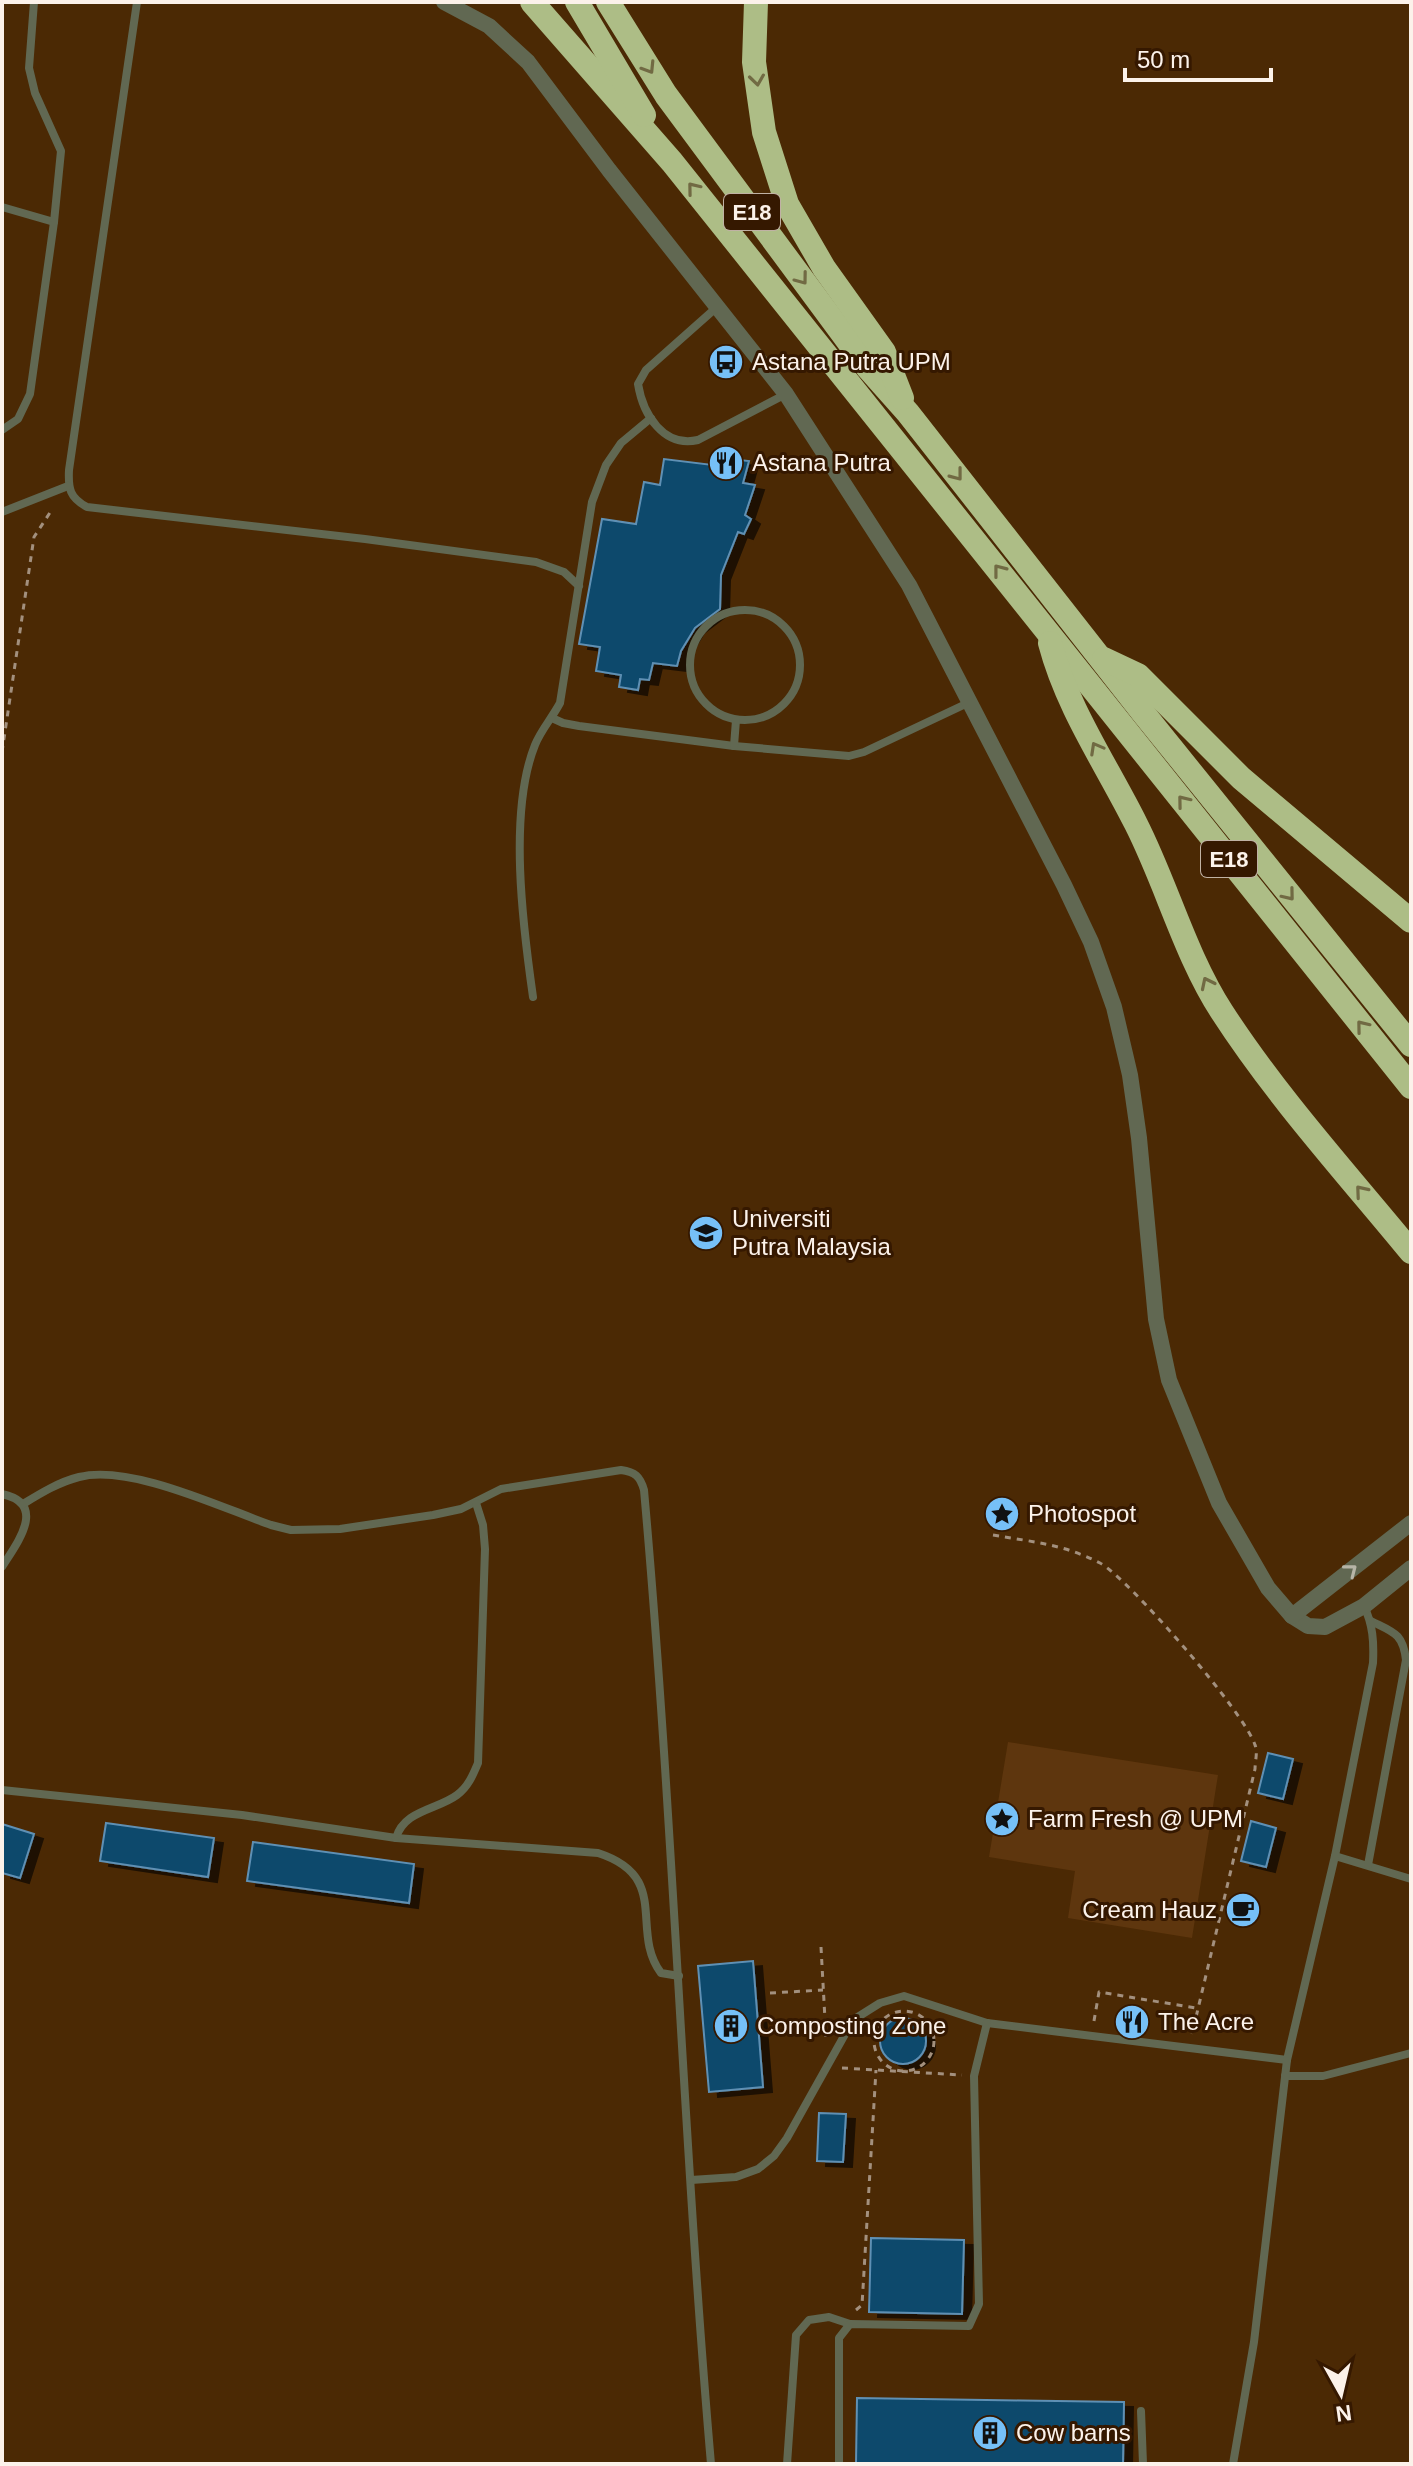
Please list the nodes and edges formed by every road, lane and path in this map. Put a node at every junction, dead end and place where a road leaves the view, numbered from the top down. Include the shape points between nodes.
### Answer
1 (34, 2) edge
2 (137, 2) edge
3 (444, 2) edge
4 (532, 2) edge
5 (577, 2) edge
6 (608, 2) edge
7 (756, 2) edge
8 (672, 162) junction
9 (2, 207) edge
10 (54, 222) junction
11 (717, 306) junction
12 (786, 394) junction
13 (908, 413) junction
14 (651, 418) junction
15 (2, 430) edge
16 (68, 486) junction
17 (2, 512) edge
18 (579, 586) junction
19 (1047, 632) junction
20 (1102, 658) junction
21 (970, 702) junction
22 (552, 718) junction
23 (736, 720) junction
24 (734, 746) junction
25 (2, 752) edge
26 (1411, 921) edge
27 (533, 997) dead end
28 (1411, 1045) edge
29 (1411, 1087) edge
30 (1411, 1252) edge
31 (2, 1494) edge
32 (476, 1503) junction
33 (23, 1504) junction
34 (1411, 1523) edge
35 (993, 1535) dead end
36 (2, 1567) edge
37 (1411, 1568) edge
38 (1368, 1614) junction
39 (1292, 1616) junction
40 (2, 1790) edge
41 (396, 1838) junction
42 (1335, 1856) junction
43 (1368, 1865) junction
44 (1411, 1879) edge
45 (821, 1947) dead end
46 (679, 1976) junction
47 (823, 1990) junction
48 (770, 1993) dead end
49 (1196, 2008) junction
50 (987, 2023) junction
51 (1092, 2035) junction
52 (1189, 2048) junction
53 (1411, 2053) edge
54 (1287, 2060) junction
55 (827, 2067) junction
56 (876, 2070) junction
57 (902, 2072) junction
58 (974, 2076) junction
59 (1285, 2076) junction
60 (691, 2180) junction
61 (846, 2323) junction
62 (1141, 2411) dead end
63 (711, 2464) edge
64 (787, 2464) edge
65 (839, 2464) edge
66 (1143, 2464) edge
67 (1233, 2464) edge

1 - 10 lane via 29,68 61,151
2 - 16 lane
3 - 11 street via 489,26 528,62
4 - 8 highway
5 - 8 highway, E18
6 -> 13 highway, E18 via 666,95 868,368
7 -> 13 highway via 754,62 764,132 787,204 824,268 884,352
19 -> 8 highway, E18
9 - 10 lane
10 - 15 lane via 30,394 18,419
11 - 12 street
11 - 14 lane via 646,370 638,384
12 - 14 lane via 683,443 668,437
12 - 21 street via 909,585
13 -> 20 highway, E18
14 - 18 lane via 621,443 606,465 592,502
16 - 17 lane
16 - 18 lane via 74,500 87,507 536,562 564,572
16 - 25 path via 34,537
18 - 22 lane via 560,703
29 -> 19 highway, E18
30 -> 19 highway via 1283,1096 1221,1010 1148,847 1071,703
20 - 26 highway via 1138,675 1241,778
20 -> 28 highway, E18
21 - 24 lane via 849,756
21 - 39 street via 1091,942 1114,1007 1132,1091 1156,1319 1169,1380 1219,1503 1268,1588
22 - 24 lane
22 - 27 lane via 534,748 522,812 522,906
23 - 23 lane via 703,701 689,666 702,630 717,617 754,610 787,629 801,664 798,683 774,713
23 - 24 lane
31 - 33 lane
32 - 33 lane via 340,1529 291,1530 135,1477 108,1474 59,1483
32 - 41 lane via 485,1549 478,1763 457,1796 404,1822
32 - 46 lane via 501,1489 621,1470 641,1478 660,1673
33 - 36 lane via 25,1526
39 -> 34 street
35 - 49 path via 1067,1547 1104,1565 1232,1706 1256,1746 1255,1769
37 - 38 street
38 - 39 street via 1325,1627 1308,1626
38 - 42 lane via 1373,1663
38 - 43 lane via 1399,1635 1406,1660
40 - 41 lane via 242,1815
41 - 46 lane via 598,1853 620,1860 640,1885 653,1962 661,1973
42 - 43 lane
42 - 54 lane
43 - 44 lane
45 - 47 path
46 - 60 lane
47 - 48 path
47 - 55 path
49 - 51 path via 1099,1992
49 - 52 path
50 - 51 lane
50 - 55 lane via 904,1996 853,2020
50 - 58 lane
51 - 52 lane
52 - 54 lane
53 - 59 lane via 1323,2076
54 - 59 lane
55 - 56 path
55 - 60 lane via 774,2156 736,2177
56 - 57 path
56 - 61 path via 862,2305
57 - 57 path via 883,2065 873,2047 877,2027 900,2011 927,2021 934,2039 922,2066
57 - 58 path
58 - 61 lane via 979,2304 969,2326
59 - 67 lane via 1254,2342
60 - 63 lane
61 - 64 lane via 829,2317 809,2320 796,2335
61 - 65 lane via 839,2338
62 - 66 lane

